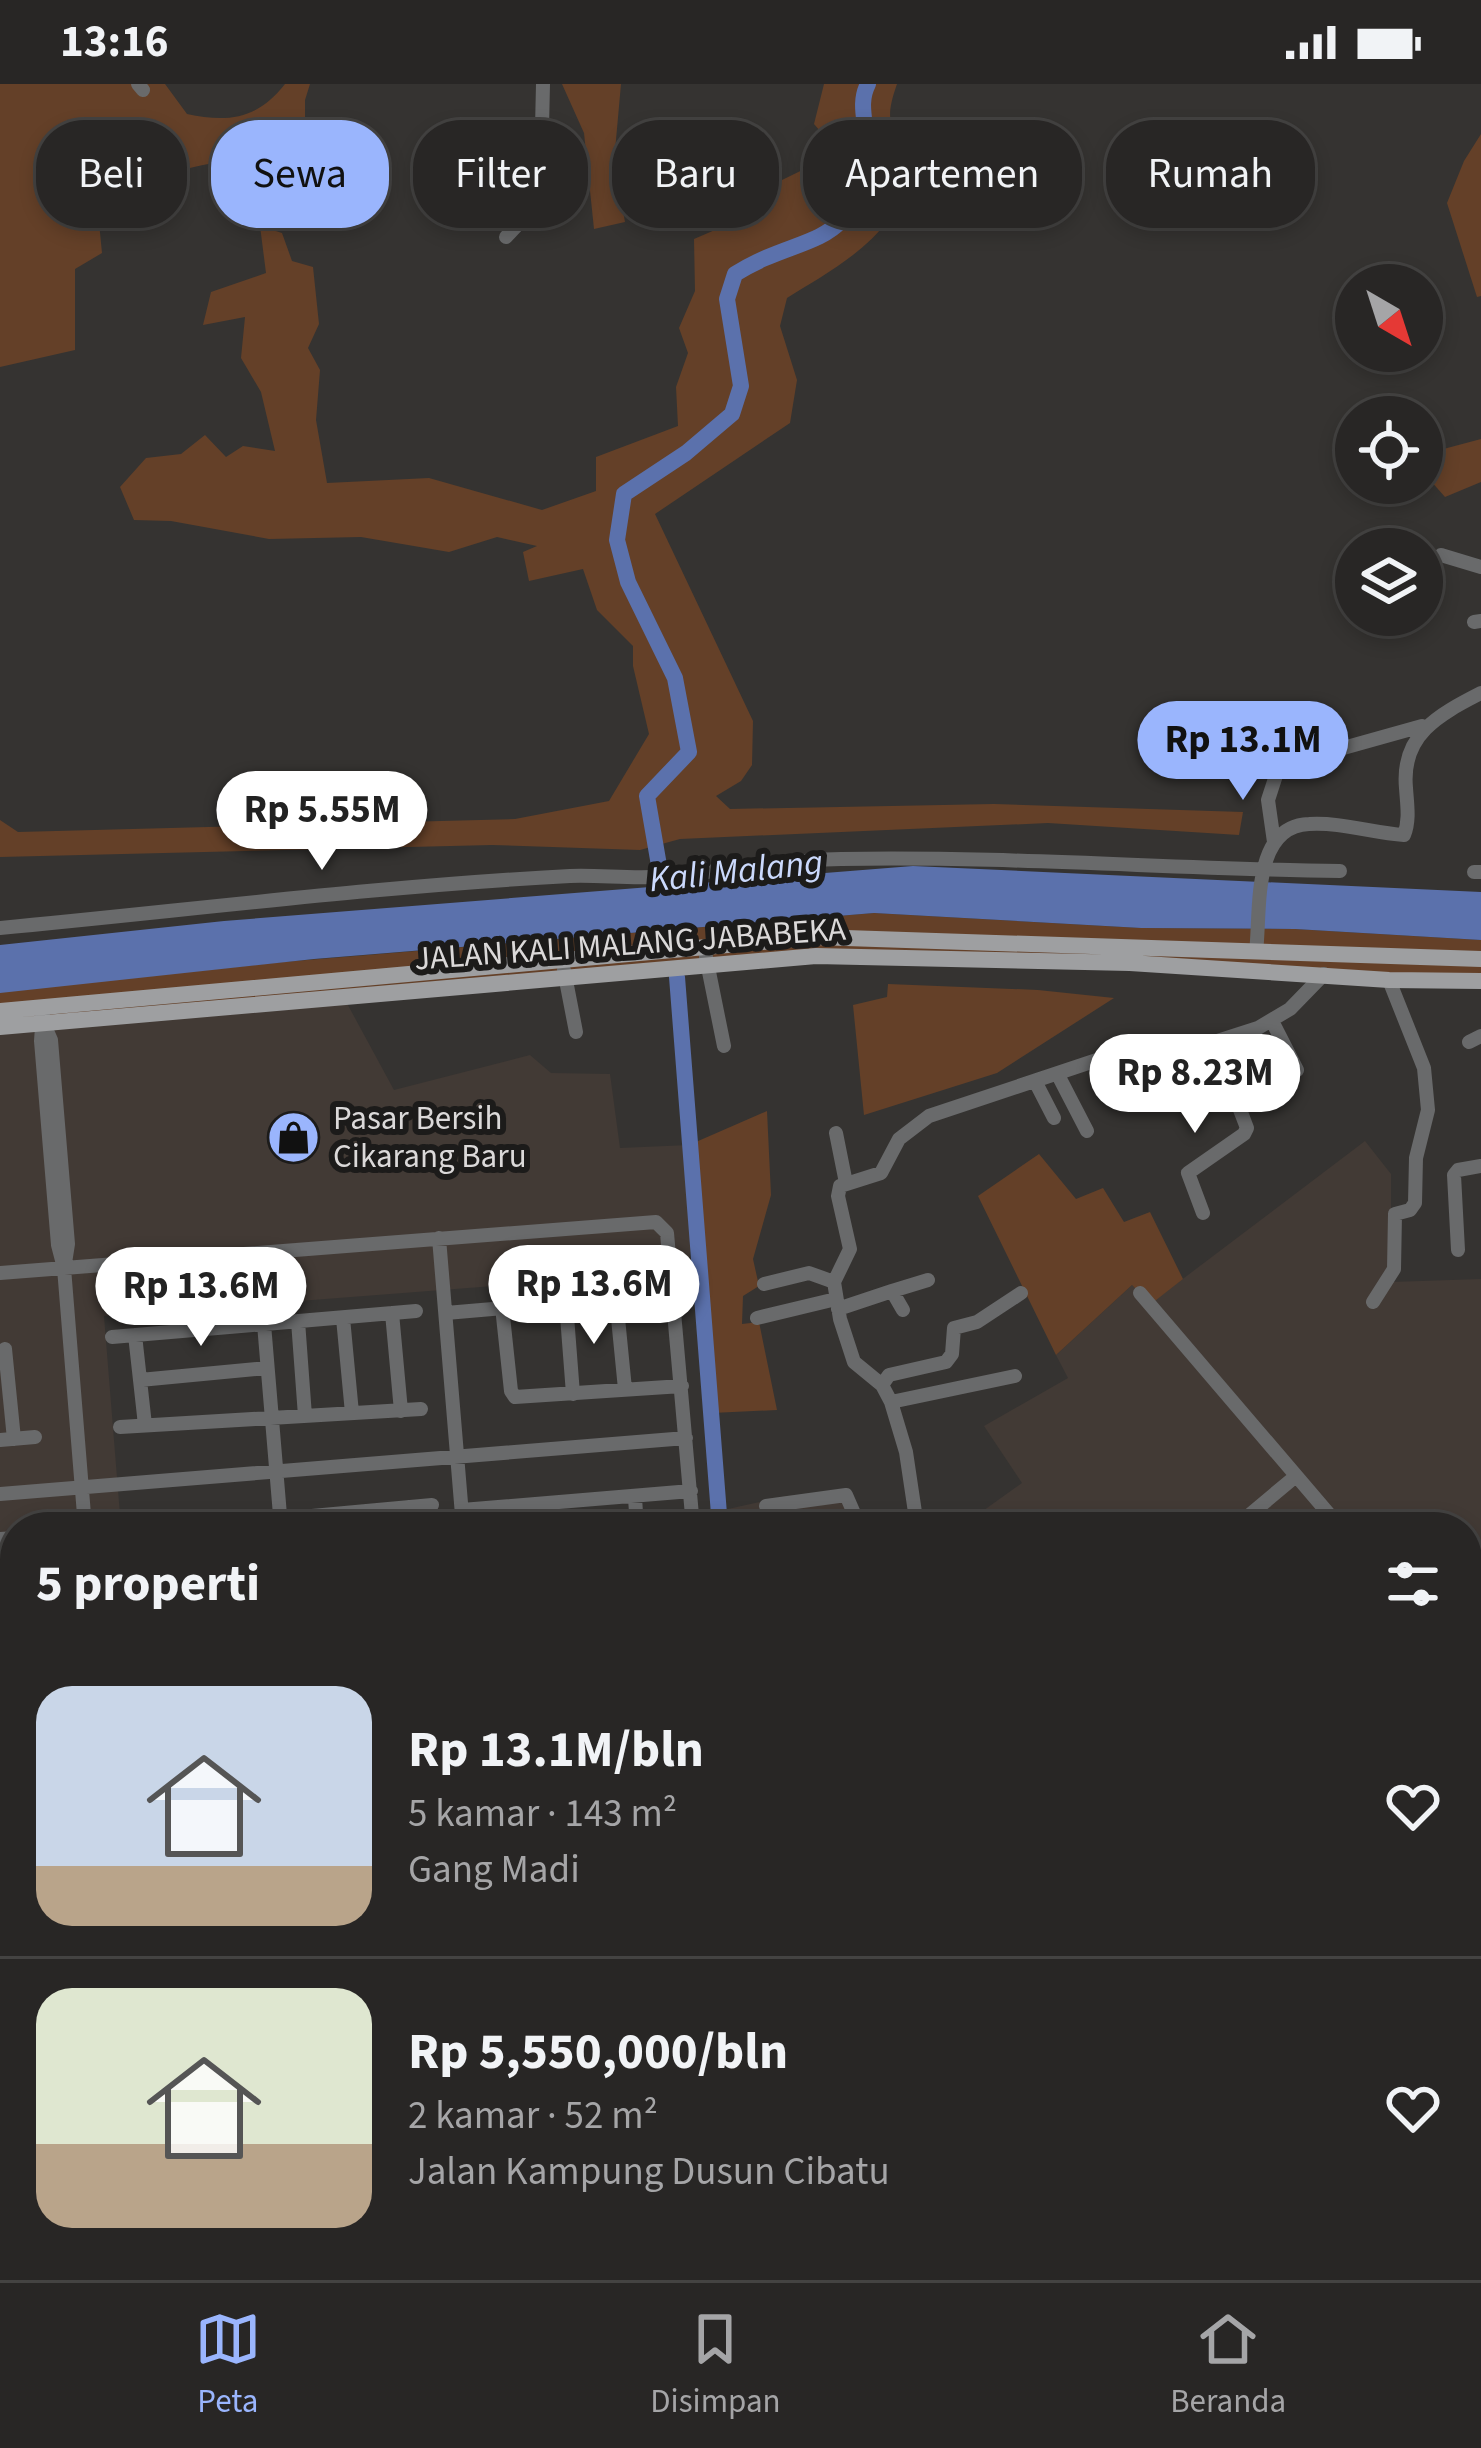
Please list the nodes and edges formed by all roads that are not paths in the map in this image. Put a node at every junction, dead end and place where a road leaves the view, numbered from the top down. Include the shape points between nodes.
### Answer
1 (543, 84) edge
2 (542, 120) edge
3 (515, 228) edge
4 (506, 237) dead end
5 (1443, 556) edge
6 (1481, 567) edge
7 (1481, 693) edge
8 (1427, 725) junction
9 (1274, 842) junction
10 (1340, 871) dead end
11 (1262, 880) junction
12 (0, 928) edge
13 (1257, 945) junction
14 (1034, 952) junction
15 (700, 955) junction
16 (1481, 959) edge
17 (563, 968) junction
18 (1324, 974) junction
19 (1389, 980) junction
20 (1481, 981) edge
21 (0, 1011) edge
22 (43, 1016) junction
23 (1272, 1021) junction
24 (0, 1027) edge
25 (576, 1032) dead end
26 (1214, 1042) junction
27 (724, 1046) dead end
28 (1154, 1046) junction
29 (1297, 1070) dead end
30 (1166, 1071) dead end
31 (1058, 1075) junction
32 (1036, 1083) junction
33 (1054, 1118) dead end
34 (1087, 1131) dead end
35 (836, 1133) dead end
36 (1481, 1166) edge
37 (871, 1177) junction
38 (846, 1183) junction
39 (875, 1194) dead end
40 (1203, 1213) dead end
41 (439, 1238) junction
42 (1458, 1250) dead end
43 (64, 1268) junction
44 (0, 1273) edge
45 (928, 1280) dead end
46 (834, 1282) junction
47 (764, 1284) dead end
48 (892, 1291) junction
49 (1022, 1293) dead end
50 (1140, 1293) dead end
51 (1373, 1302) dead end
52 (566, 1303) junction
53 (837, 1304) junction
54 (502, 1307) junction
55 (903, 1310) dead end
56 (416, 1311) dead end
57 (392, 1313) junction
58 (446, 1313) junction
59 (343, 1318) junction
60 (757, 1318) dead end
61 (298, 1321) junction
62 (264, 1324) junction
63 (135, 1335) junction
64 (112, 1336) dead end
65 (25, 1347) dead end
66 (3, 1349) edge
67 (267, 1368) junction
68 (1016, 1376) dead end
69 (140, 1380) junction
70 (882, 1385) junction
71 (682, 1386) junction
72 (625, 1389) junction
73 (573, 1394) junction
74 (4, 1395) edge
75 (891, 1402) junction
76 (421, 1409) dead end
77 (401, 1411) junction
78 (352, 1413) junction
79 (305, 1416) junction
80 (272, 1418) junction
81 (145, 1425) junction
82 (120, 1427) dead end
83 (35, 1437) dead end
84 (686, 1438) junction
85 (7, 1440) edge
86 (458, 1455) junction
87 (276, 1471) junction
88 (1296, 1476) junction
89 (82, 1487) junction
90 (691, 1491) junction
91 (0, 1494) edge
92 (635, 1498) junction
93 (584, 1501) junction
94 (432, 1505) dead end
95 (516, 1506) junction
96 (766, 1506) dead end
97 (409, 1507) junction
98 (462, 1510) joint
99 (84, 1512) edge
100 (279, 1512) edge
101 (369, 1512) edge
102 (410, 1512) edge
103 (517, 1512) edge
104 (586, 1512) edge
105 (636, 1512) edge
106 (692, 1512) edge
107 (854, 1512) edge
108 (916, 1512) edge
109 (1253, 1512) edge
110 (1327, 1512) edge

1 - 2 street
3 - 4 street
5 - 6 street
7 - 8 street
8 - 9 street via 1280,766 1268,800
8 - 9 street via 1406,760 1404,835 1303,824
9 - 11 street
10 - 11 street
11 - 12 street via 1093,861 840,859
11 - 13 street
13 - 14 main road, JALAN KALI MALANG JABABEKA
13 - 16 main road, JALAN KALI MALANG JABABEKA
14 - 15 main road, JALAN KALI MALANG JABABEKA via 816,937
14 - 18 main road, JALAN KALI MALANG JABABEKA
15 - 17 main road, JALAN KALI MALANG JABABEKA
15 - 27 street
17 - 22 main road, JALAN KALI MALANG JABABEKA
17 - 25 street
18 - 19 main road, JALAN KALI MALANG JABABEKA
18 - 23 street
19 - 20 main road, JALAN KALI MALANG JABABEKA
19 - 51 street via 1424,1069 1428,1110 1415,1158 1415,1203 1395,1214 1394,1269
21 - 22 main road, JALAN KALI MALANG JABABEKA
22 - 24 main road, JALAN KALI MALANG JABABEKA
22 - 43 street via 57,1110
23 - 26 street
23 - 29 street
26 - 28 street
26 - 40 street via 1246,1128 1188,1173
28 - 30 street
28 - 31 street
31 - 32 street
31 - 34 street
32 - 33 street
32 - 37 street via 929,1116 898,1139
35 - 38 street
36 - 42 street via 1454,1175
37 - 38 street
37 - 39 street
38 - 46 street via 838,1196 850,1249
41 - 43 street
41 - 58 street
41 - 71 street via 661,1223
43 - 44 street
43 - 89 street
45 - 48 street
46 - 47 street via 809,1273
46 - 53 street
48 - 53 street
48 - 55 street
49 - 70 street via 954,1328 946,1362 890,1375
50 - 88 street
52 - 54 street
52 - 72 street via 619,1298
52 - 73 street
53 - 60 street
53 - 70 street via 854,1363
54 - 58 street
54 - 73 street via 512,1395
56 - 57 street
57 - 59 street
57 - 77 street
58 - 86 street
59 - 61 street
59 - 78 street
61 - 62 street
61 - 79 street
62 - 63 street
62 - 67 street
63 - 64 street
63 - 69 street
65 - 66 street
66 - 74 street
67 - 69 street
67 - 80 street
68 - 75 street
69 - 81 street
70 - 75 street
71 - 72 street
71 - 84 street
72 - 73 street
74 - 85 street
75 - 108 street
76 - 77 street
77 - 78 street
78 - 79 street
79 - 80 street
80 - 81 street
80 - 87 street
81 - 82 street
83 - 85 street
84 - 86 street
84 - 90 street
86 - 87 street
86 - 98 street
87 - 89 street
87 - 100 street
88 - 109 street
88 - 110 street
89 - 91 street
89 - 99 street
90 - 92 street
90 - 106 street
92 - 93 street
92 - 105 street
93 - 95 street
93 - 104 street
94 - 97 street
95 - 98 street
95 - 103 street
96 - 107 street via 849,1497
97 - 101 street
97 - 102 street

